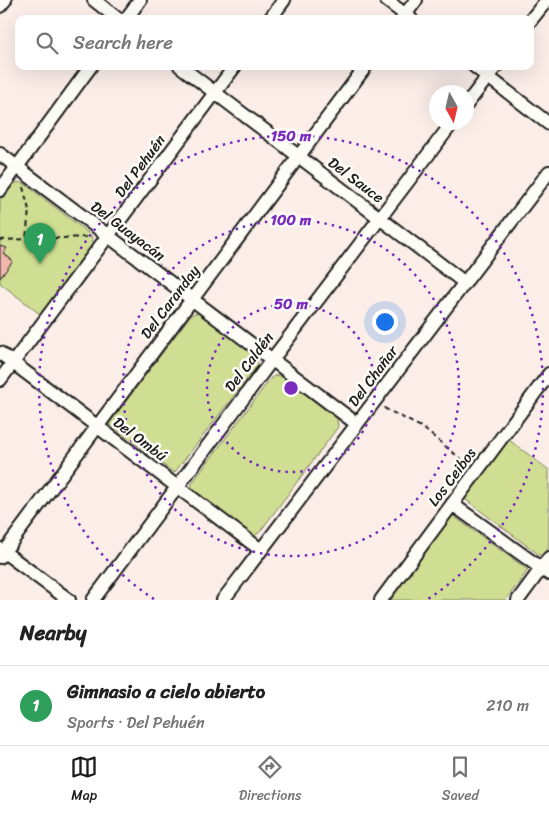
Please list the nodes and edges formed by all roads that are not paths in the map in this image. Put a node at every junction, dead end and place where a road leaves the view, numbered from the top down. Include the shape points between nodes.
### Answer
1 (5, 0) edge
2 (94, 0) edge
3 (140, 0) edge
4 (284, 0) edge
5 (386, 0) edge
6 (416, 0) edge
7 (547, 0) edge
8 (0, 6) edge
9 (113, 15) edge
10 (129, 15) edge
11 (273, 15) edge
12 (404, 15) edge
13 (407, 15) edge
14 (534, 16) edge
15 (88, 70) edge
16 (185, 70) edge
17 (232, 70) edge
18 (363, 70) edge
19 (479, 70) edge
20 (493, 70) edge
21 (488, 77) junction
22 (215, 93) junction
23 (474, 95) edge
24 (549, 124) edge
25 (447, 130) edge
26 (0, 154) edge
27 (299, 156) junction
28 (17, 167) junction
29 (549, 172) edge
30 (0, 190) edge
31 (380, 218) junction
32 (108, 236) junction
33 (465, 282) junction
34 (192, 300) junction
35 (0, 354) edge
36 (271, 361) junction
37 (13, 363) junction
38 (549, 374) edge
39 (0, 380) edge
40 (357, 424) junction
41 (97, 427) junction
42 (177, 487) junction
43 (452, 504) junction
44 (261, 550) junction
45 (1, 553) edge
46 (546, 567) edge
47 (69, 600) edge
48 (92, 600) edge
49 (223, 600) edge
50 (381, 600) edge
51 (518, 600) edge

1 - 8 street
2 - 9 street
3 - 10 street
4 - 11 street
5 - 12 street
6 - 13 street
7 - 14 street
15 - 28 street
16 - 22 street, Del Sauce
17 - 22 street, Del Pehuén
18 - 27 street, Del Caranday
19 - 21 street
20 - 21 street
21 - 23 street
21 - 24 street
22 - 27 street, Del Sauce
22 - 32 street, Del Pehuén
25 - 31 street, Del Caldén
26 - 28 street, Del Guayacán
27 - 31 street, Del Sauce
27 - 34 street, Del Caranday
28 - 30 street
28 - 32 street, Del Guayacán
29 - 33 street, Del Chañar
31 - 33 street, Del Sauce
31 - 36 street, Del Caldén
32 - 34 street, Del Guayacán
32 - 37 street, Del Pehuén
33 - 40 street, Del Chañar
34 - 36 street, Del Guayacán
34 - 41 street, Del Caranday
35 - 37 street, Del Ombú
36 - 40 street, Del Guayacán
36 - 42 street, Del Caldén
37 - 39 street, Del Pehuén
37 - 41 street, Del Ombú
38 - 43 street, Los Ceibos
40 - 44 street, Del Chañar
41 - 42 street, Del Ombú
41 - 45 street, Del Caranday
42 - 44 street, Del Ombú
42 - 48 street, Del Caldén
43 - 46 street
43 - 50 street, Los Ceibos
44 - 49 street, Del Chañar
45 - 47 street
46 - 51 street

